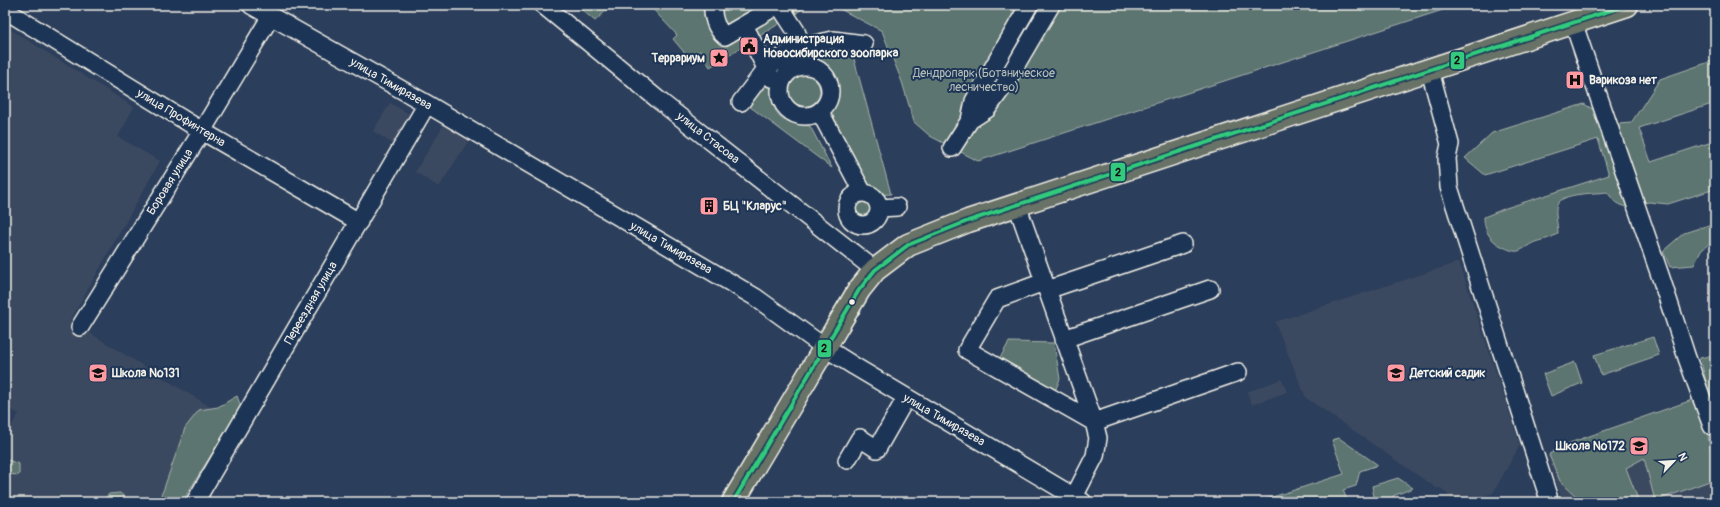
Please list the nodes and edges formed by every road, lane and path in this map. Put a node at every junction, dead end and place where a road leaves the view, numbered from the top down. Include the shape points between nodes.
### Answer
1 (251, 5) edge
2 (543, 5) edge
3 (713, 5) edge
4 (1029, 5) edge
5 (1051, 5) edge
6 (1627, 5) edge
7 (781, 8) edge
8 (5, 10) edge
9 (271, 16) junction
10 (1573, 22) junction
11 (747, 30) junction
12 (799, 40) junction
13 (864, 44) dead end
14 (789, 62) junction
15 (766, 68) junction
16 (1430, 71) junction
17 (741, 102) dead end
18 (427, 104) junction
19 (815, 114) junction
20 (970, 120) junction
21 (202, 131) junction
22 (952, 148) dead end
23 (857, 195) junction
24 (1017, 205) junction
25 (897, 207) dead end
26 (879, 208) junction
27 (359, 222) junction
28 (1183, 244) dead end
29 (875, 270) junction
30 (1045, 286) junction
31 (1210, 289) dead end
32 (80, 327) dead end
33 (1064, 339) junction
34 (824, 347) junction
35 (1238, 372) dead end
36 (906, 398) junction
37 (1094, 422) junction
38 (1712, 426) dead end
39 (847, 460) dead end
40 (1548, 496) dead end
41 (1078, 500) edge
42 (195, 502) edge
43 (733, 502) edge

1 - 9 street, улица Тимирязева
2 - 29 street, улица Стасова via 661,102
3 - 11 street via 716,24 725,36
4 - 20 street via 974,101
5 - 20 street via 1003,87 987,109
6 - 10 main road
7 - 11 street
7 - 12 street
8 - 21 street, улица Профинтерна
9 - 18 street, улица Тимирязева
9 - 21 street, Боровая улица
10 - 16 main road
10 - 38 street
11 - 15 street
12 - 13 street via 832,40
12 - 14 street
14 - 15 street
14 - 19 street via 780,98 790,111 797,115
14 - 19 street via 817,69 826,77 831,90 830,98 826,106
15 - 17 street
16 - 24 main road
16 - 40 street via 1450,144 1447,158 1449,187
18 - 27 street, Переездная улица
18 - 34 street, улица Тимирязева via 755,297
19 - 23 street
20 - 22 street
21 - 27 street, улица Профинтерна
21 - 32 street, Боровая улица
23 - 26 street via 871,195
23 - 26 street via 847,206 847,212 856,230 872,222
24 - 29 main road via 908,245
24 - 30 street
25 - 26 street
27 - 42 street, Переездная улица
28 - 30 street
29 - 34 main road via 858,290
30 - 33 street
30 - 37 street via 997,299 967,350
31 - 33 street
33 - 37 street
34 - 36 street, улица Тимирязева
34 - 43 main road
35 - 37 street
36 - 39 street via 877,449 860,438
36 - 41 street, улица Тимирязева
37 - 41 street via 1098,438 1095,456

